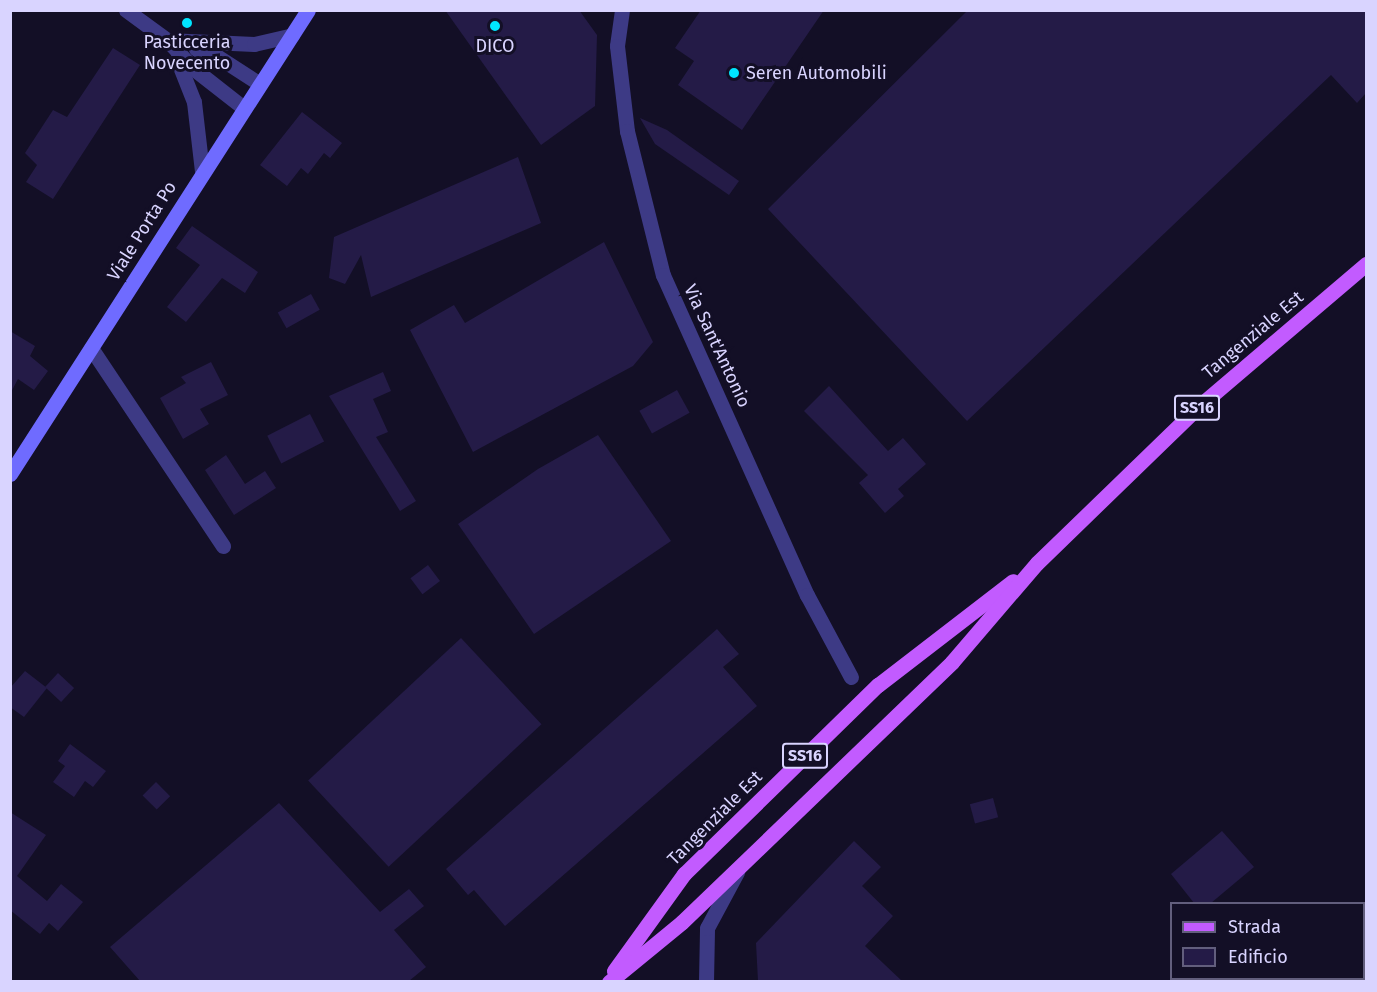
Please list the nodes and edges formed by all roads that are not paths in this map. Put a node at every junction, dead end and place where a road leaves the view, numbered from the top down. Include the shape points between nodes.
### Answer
1 (126, 10) edge
2 (308, 10) edge
3 (622, 10) edge
4 (292, 35) junction
5 (167, 40) junction
6 (260, 84) junction
7 (244, 108) junction
8 (202, 171) junction
9 (1366, 264) edge
10 (92, 348) junction
11 (10, 474) edge
12 (223, 546) dead end
13 (1037, 562) junction
14 (851, 677) dead end
15 (738, 869) junction
16 (608, 981) edge
17 (706, 981) edge

1 - 5 street
2 - 4 main road, Viale Porta Po
3 - 14 street, Via Sant'Antonio via 617,46 627,130 663,275 807,595
4 - 5 street via 254,44
4 - 6 main road, Viale Porta Po
5 - 6 street via 212,53
5 - 7 street via 194,69
5 - 8 street via 185,73 194,102
6 - 7 main road, Viale Porta Po
7 - 8 main road, Viale Porta Po
8 - 10 main road, Viale Porta Po
9 - 13 main road, Tangenziale Est / SS16 via 1198,407
10 - 11 main road, Viale Porta Po
10 - 12 street
13 - 15 main road, Tangenziale Est / SS16 via 952,662
13 - 16 main road, Tangenziale Est / SS16 via 878,685 684,874
15 - 16 main road, Tangenziale Est / SS16 via 682,922
15 - 17 street via 708,928

